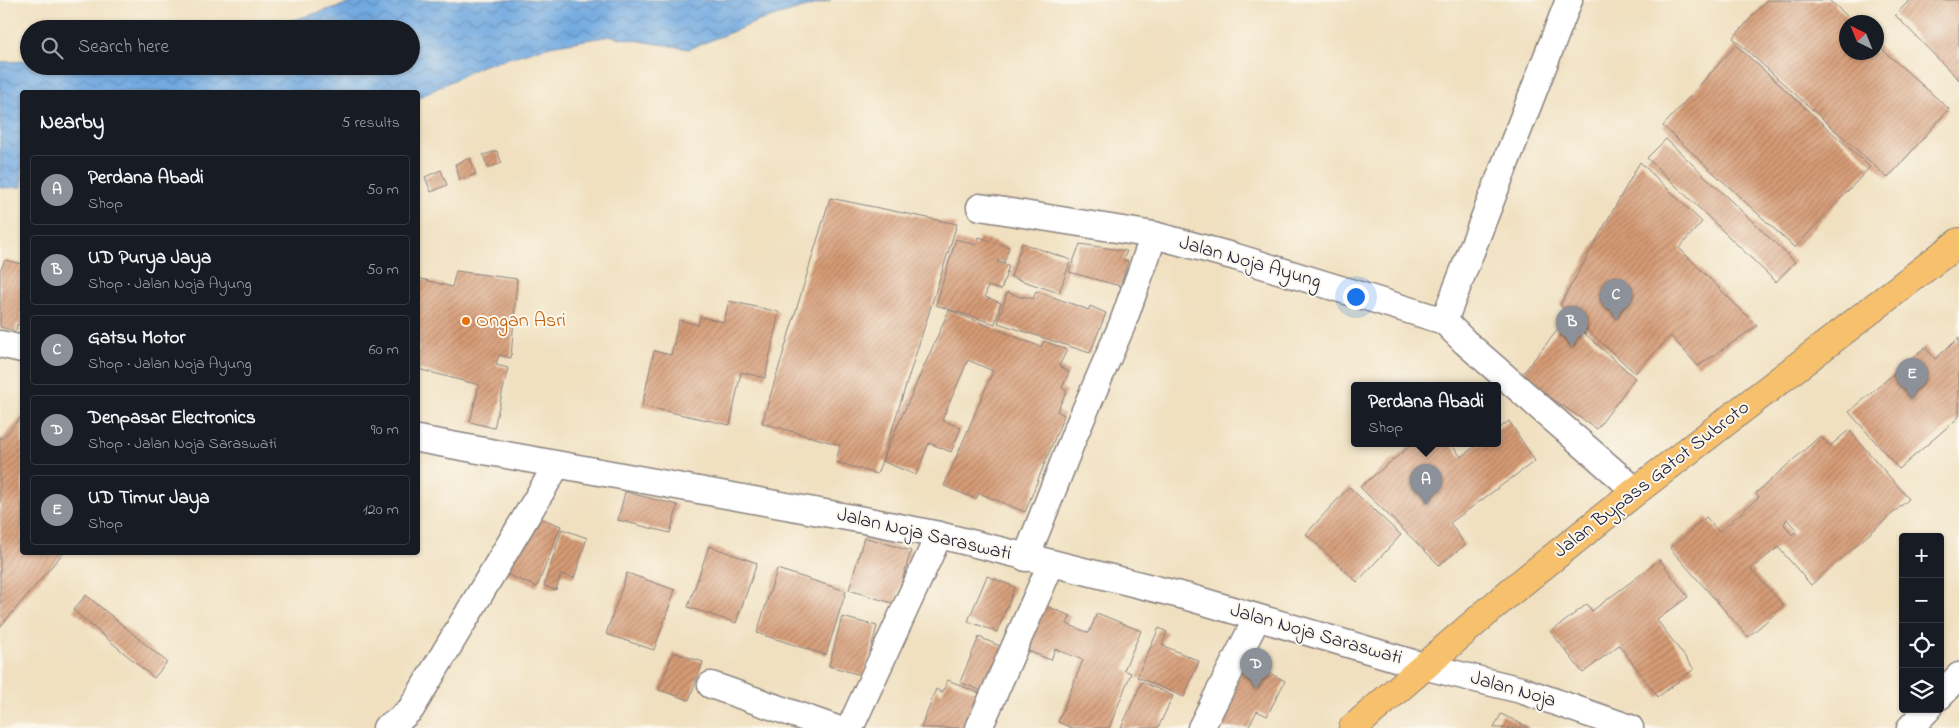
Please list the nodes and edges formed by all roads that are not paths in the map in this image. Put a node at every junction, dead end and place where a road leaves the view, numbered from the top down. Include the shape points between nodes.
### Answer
1 (1569, 0) edge
2 (980, 207) dead end
3 (1154, 235) junction
4 (1959, 242) edge
5 (1444, 321) junction
6 (0, 344) edge
7 (20, 349) edge
8 (420, 439) edge
9 (557, 465) junction
10 (1636, 491) junction
11 (939, 535) junction
12 (1026, 558) junction
13 (1051, 564) junction
14 (1257, 618) junction
15 (1423, 666) junction
16 (1959, 676) edge
17 (711, 685) dead end
18 (1944, 692) edge
19 (1924, 713) edge
20 (386, 728) edge
21 (834, 728) edge
22 (850, 728) edge
23 (979, 728) edge
24 (1201, 728) edge
25 (1353, 728) edge
26 (1630, 728) edge
27 (1910, 728) edge

1 - 5 street
2 - 3 street, Jalan Noja Ayung
3 - 5 street, Jalan Noja Ayung
3 - 12 street, Jalan Noja Ayung via 1122,325
4 - 10 highway, Jalan Bypass Gatot Subroto
5 - 10 street, Jalan Noja Ayung
6 - 7 street
8 - 9 street, Jalan Noja Saraswati
9 - 11 street, Jalan Noja Saraswati
9 - 20 street via 411,709
10 - 15 highway, Jalan Bypass Gatot Subroto
11 - 12 street, Jalan Noja Saraswati
11 - 22 street
12 - 13 street, Jalan Noja Saraswati
13 - 14 street, Jalan Noja Saraswati via 1146,586
13 - 23 street
14 - 15 street, Jalan Noja Saraswati
14 - 24 street
15 - 25 highway, Jalan Bypass Gatot Subroto
15 - 26 street, Jalan Noja via 1522,690
16 - 18 street
17 - 21 street
19 - 27 street

